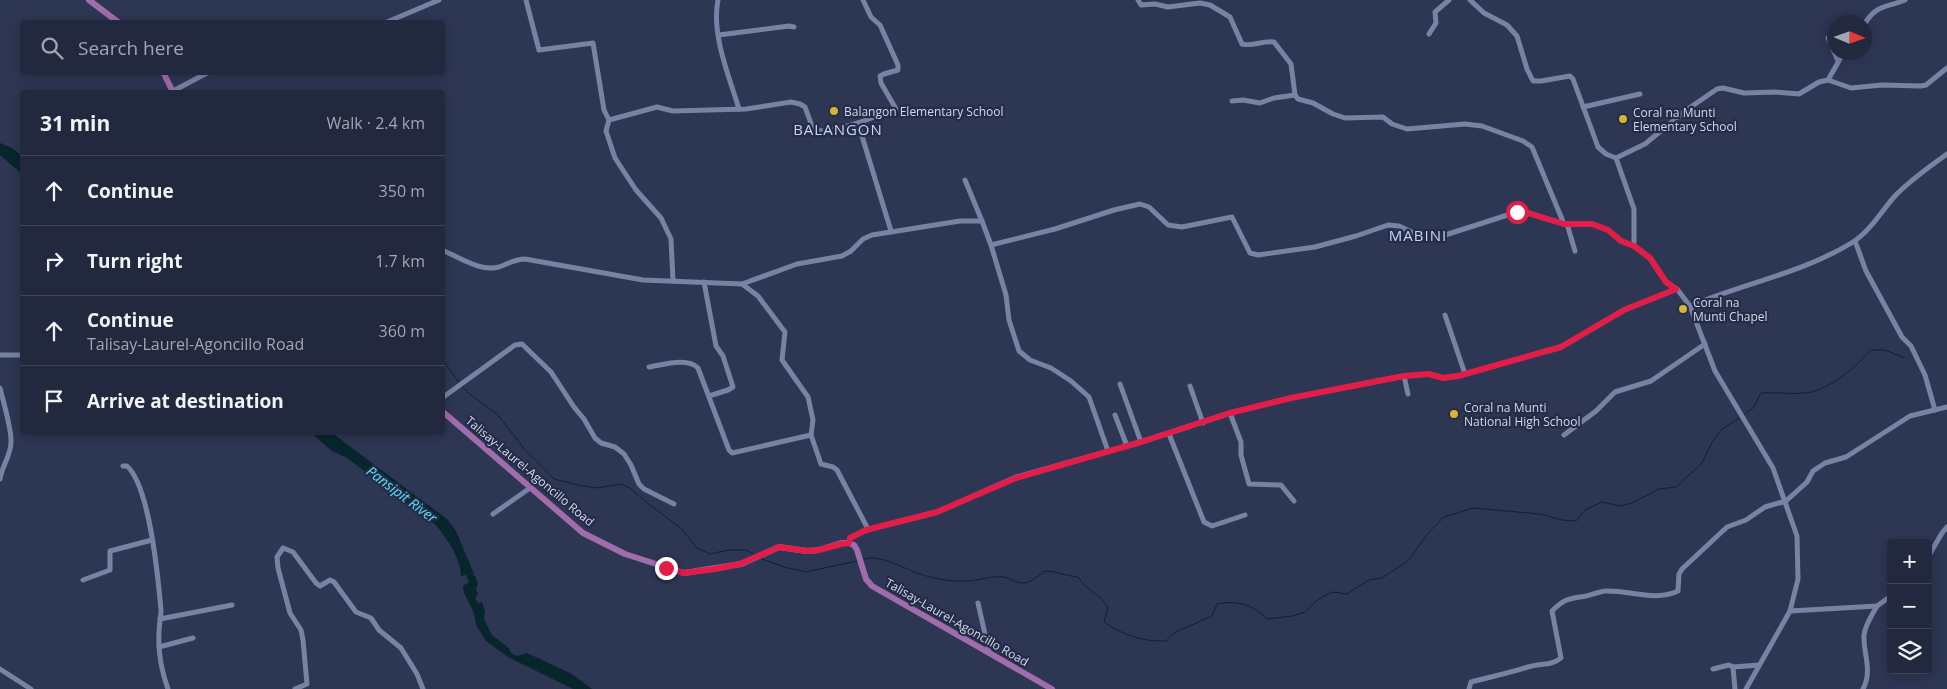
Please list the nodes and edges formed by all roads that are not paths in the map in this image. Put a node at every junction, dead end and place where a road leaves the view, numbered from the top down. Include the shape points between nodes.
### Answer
1 (90, 0) edge
2 (439, 0) edge
3 (526, 0) edge
4 (718, 0) edge
5 (863, 0) edge
6 (1138, 0) edge
7 (1449, 0) edge
8 (1470, 0) edge
9 (1905, 0) edge
10 (1870, 15) edge
11 (115, 20) edge
12 (392, 20) edge
13 (794, 27) dead end
14 (1429, 34) dead end
15 (719, 35) junction
16 (1838, 62) edge
17 (1947, 68) edge
18 (164, 75) edge
19 (204, 75) edge
20 (1828, 80) junction
21 (172, 90) edge
22 (177, 90) edge
23 (1640, 94) dead end
24 (1295, 95) junction
25 (1232, 101) dead end
26 (1584, 107) junction
27 (739, 109) junction
28 (608, 120) junction
29 (858, 123) junction
30 (1947, 154) edge
31 (1616, 158) junction
32 (965, 180) dead end
33 (982, 222) junction
34 (1565, 224) junction
35 (891, 231) junction
36 (1855, 241) junction
37 (991, 245) junction
38 (1634, 246) junction
39 (445, 251) edge
40 (1575, 251) dead end
41 (673, 281) junction
42 (704, 282) junction
43 (742, 284) junction
44 (1676, 289) junction
45 (1690, 306) junction
46 (1445, 315) dead end
47 (1705, 344) junction
48 (0, 355) edge
49 (20, 355) edge
50 (649, 368) dead end
51 (1465, 374) junction
52 (1404, 376) junction
53 (1120, 384) dead end
54 (1190, 386) dead end
55 (0, 388) edge
56 (1408, 394) dead end
57 (445, 396) edge
58 (709, 396) junction
59 (1947, 407) edge
60 (1935, 410) junction
61 (1230, 413) junction
62 (445, 414) edge
63 (1115, 415) dead end
64 (1204, 423) junction
65 (1169, 434) junction
66 (811, 435) junction
67 (1564, 435) dead end
68 (1141, 442) junction
69 (1127, 446) junction
70 (1108, 452) junction
71 (123, 466) dead end
72 (0, 479) edge
73 (530, 488) junction
74 (1294, 501) dead end
75 (1786, 501) junction
76 (674, 504) dead end
77 (493, 514) dead end
78 (1245, 515) dead end
79 (1947, 527) edge
80 (868, 529) junction
81 (152, 540) junction
82 (849, 543) junction
83 (1932, 550) edge
84 (83, 580) dead end
85 (1887, 599) edge
86 (978, 603) dead end
87 (232, 605) dead end
88 (1877, 606) junction
89 (1790, 611) junction
90 (160, 619) junction
91 (193, 638) dead end
92 (159, 647) junction
93 (988, 652) junction
94 (1759, 665) junction
95 (1733, 667) junction
96 (0, 669) edge
97 (1713, 670) dead end
98 (31, 689) edge
99 (168, 689) edge
100 (295, 689) edge
101 (423, 689) edge
102 (1052, 689) edge
103 (1470, 689) edge
104 (1736, 689) edge
105 (1746, 689) edge
106 (1863, 689) edge

1 - 11 main road
2 - 12 street
3 - 28 street via 539,50 593,43
4 - 15 street via 716,19
5 - 29 street via 871,17 880,25 898,70 880,76 896,109
6 - 24 street via 1141,5 1168,7 1206,3 1230,18 1242,44 1274,42 1290,64
7 - 14 street via 1435,12 1436,23
8 - 26 street via 1517,36 1532,81 1570,76
9 - 10 street via 1886,5
13 - 15 street
15 - 27 street
16 - 20 street
17 - 20 street via 1921,86 1851,88
18 - 21 main road
19 - 22 street
20 - 31 street via 1799,94 1717,89 1645,144
23 - 26 street
24 - 25 street via 1260,103
24 - 34 street via 1345,118 1383,117 1407,129 1472,124 1523,141 1532,147
26 - 31 street via 1598,147
27 - 28 street via 673,111 657,107
27 - 29 street via 791,102 805,108 816,131 826,132
28 - 41 street via 606,131 615,158 636,190 662,218 671,238
29 - 35 street
30 - 36 street via 1894,197
31 - 38 street via 1634,209
32 - 33 street
33 - 35 street via 960,221
33 - 37 street
34 - 37 street via 1517,212 1442,236 1424,238 1399,226 1388,225 1315,247 1258,255 1250,253 1232,217 1182,227 1168,225 1149,207 1140,204
34 - 38 street via 1592,224
34 - 40 street
35 - 43 street via 863,239 842,256 796,264
36 - 45 street via 1821,260
36 - 60 street via 1866,272 1926,375
37 - 70 street via 1019,351 1071,381 1089,397
38 - 44 street via 1650,258 1666,282
39 - 41 street via 486,268 525,259 643,280
41 - 42 street
42 - 43 street
42 - 58 street via 716,346 723,356 733,387
43 - 66 street via 758,296 786,332 782,360 808,397 813,420
44 - 45 street
44 - 51 street via 1624,310 1561,347
45 - 47 street
46 - 51 street
47 - 67 street via 1651,381 1615,392
47 - 75 street via 1715,371 1773,468
48 - 49 street
50 - 58 street via 685,362 694,364
51 - 52 street via 1443,378 1429,374
52 - 56 street
52 - 61 street
53 - 68 street
54 - 64 street
55 - 72 street via 11,442
57 - 76 street via 515,345 522,344 551,372 595,438 624,454 644,489
58 - 66 street via 732,453
59 - 60 street
60 - 75 street via 1910,416 1846,457 1825,463 1813,471 1807,482
61 - 64 street
61 - 74 street via 1241,442 1249,484 1281,486
62 - 73 main road, Talisay-Laurel-Agoncillo Road
63 - 69 street
64 - 65 street
65 - 68 street
65 - 78 street via 1204,522 1212,526
66 - 80 street via 820,464 837,470
68 - 69 street
69 - 70 street
70 - 80 street via 1016,478 937,512
71 - 81 street via 127,466 137,478
73 - 77 street
73 - 82 main road, Talisay-Laurel-Agoncillo Road via 583,534 625,554 684,573 740,564 779,547 807,551
75 - 89 street via 1797,536 1798,579
75 - 103 street via 1764,507 1746,520 1726,527 1682,569 1678,591 1672,594 1660,596 1604,591 1562,601 1552,611 1561,658 1556,662 1471,682
79 - 83 street
80 - 82 street via 850,538
81 - 84 street via 110,551 110,570
81 - 90 street
82 - 93 main road, Talisay-Laurel-Agoncillo Road via 859,554 866,579 872,586
85 - 88 street
86 - 93 street
87 - 90 street
88 - 89 street
88 - 106 street via 1864,633 1868,670
89 - 94 street
90 - 92 street
91 - 92 street
92 - 99 street
93 - 102 main road, Talisay-Laurel-Agoncillo Road
94 - 95 street
94 - 105 street
95 - 97 street via 1729,665
95 - 104 street
96 - 98 street
100 - 101 street via 307,684 307,673 301,630 290,613 278,568 277,557 284,548 293,552 320,586 330,580 334,582 356,612 371,618 379,630 401,648

